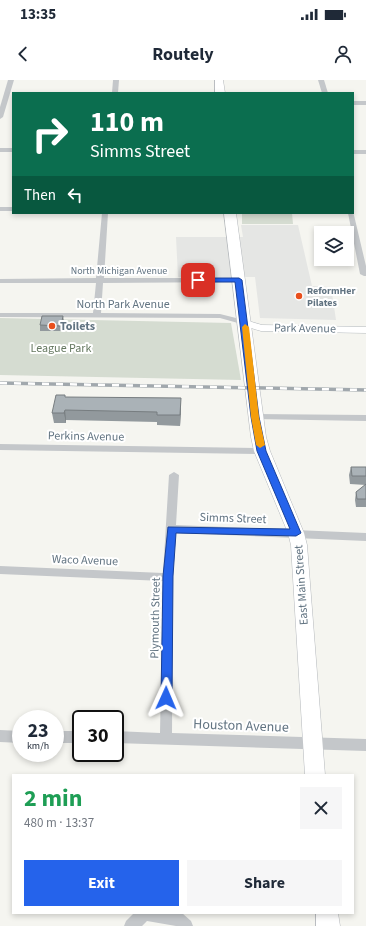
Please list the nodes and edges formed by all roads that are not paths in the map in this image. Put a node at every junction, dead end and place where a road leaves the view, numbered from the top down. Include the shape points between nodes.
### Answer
1 (11, 80) edge
2 (116, 80) edge
3 (219, 80) edge
4 (321, 80) edge
5 (115, 92) edge
6 (220, 92) edge
7 (325, 92) edge
8 (2, 100) edge
9 (354, 103) edge
10 (366, 103) edge
11 (0, 117) edge
12 (0, 150) edge
13 (12, 150) edge
14 (354, 152) edge
15 (366, 152) edge
16 (0, 209) edge
17 (12, 209) edge
18 (105, 214) edge
19 (230, 214) edge
20 (351, 214) edge
21 (364, 274) dead end
22 (100, 280) junction
23 (239, 280) junction
24 (0, 281) edge
25 (0, 315) edge
26 (97, 315) junction
27 (245, 323) junction
28 (366, 330) edge
29 (255, 417) junction
30 (366, 418) edge
31 (0, 447) edge
32 (262, 451) junction
33 (174, 475) dead end
34 (172, 529) junction
35 (296, 533) junction
36 (366, 537) edge
37 (0, 570) edge
38 (168, 576) junction
39 (0, 736) edge
40 (12, 737) edge
41 (124, 737) edge
42 (166, 738) junction
43 (312, 742) junction
44 (366, 745) edge
45 (315, 774) edge
46 (143, 914) edge
47 (150, 914) edge
48 (327, 914) edge
49 (131, 926) edge
50 (186, 926) edge
51 (328, 926) edge

1 - 8 street
2 - 5 street
3 - 6 main road
4 - 7 street
8 - 11 street
9 - 10 street
12 - 13 street
14 - 15 street
16 - 17 street
18 - 22 street
19 - 23 main road, East Main Street
20 - 21 street
22 - 23 street, North Michigan Avenue
22 - 24 street, North Michigan Avenue
22 - 26 street
23 - 27 main road, East Main Street
25 - 26 street, North Park Avenue
26 - 27 street, North Park Avenue via 220,316
27 - 28 street, Park Avenue via 261,328
27 - 29 main road, East Main Street
29 - 30 street
29 - 32 main road, East Main Street
31 - 32 street, Perkins Avenue
32 - 35 main road, East Main Street
33 - 34 street, Plymouth Street
34 - 35 street, Simms Street
34 - 38 street, Plymouth Street
35 - 36 street, Simms Street
35 - 43 main road, East Main Street via 299,545
37 - 38 street, Waco Avenue
38 - 42 street, Plymouth Street
39 - 40 street
41 - 42 street, Houston Avenue
42 - 43 street, Houston Avenue
43 - 44 street, Houston Avenue
43 - 45 main road, East Main Street
46 - 49 street
47 - 50 street via 179,919
48 - 51 main road

